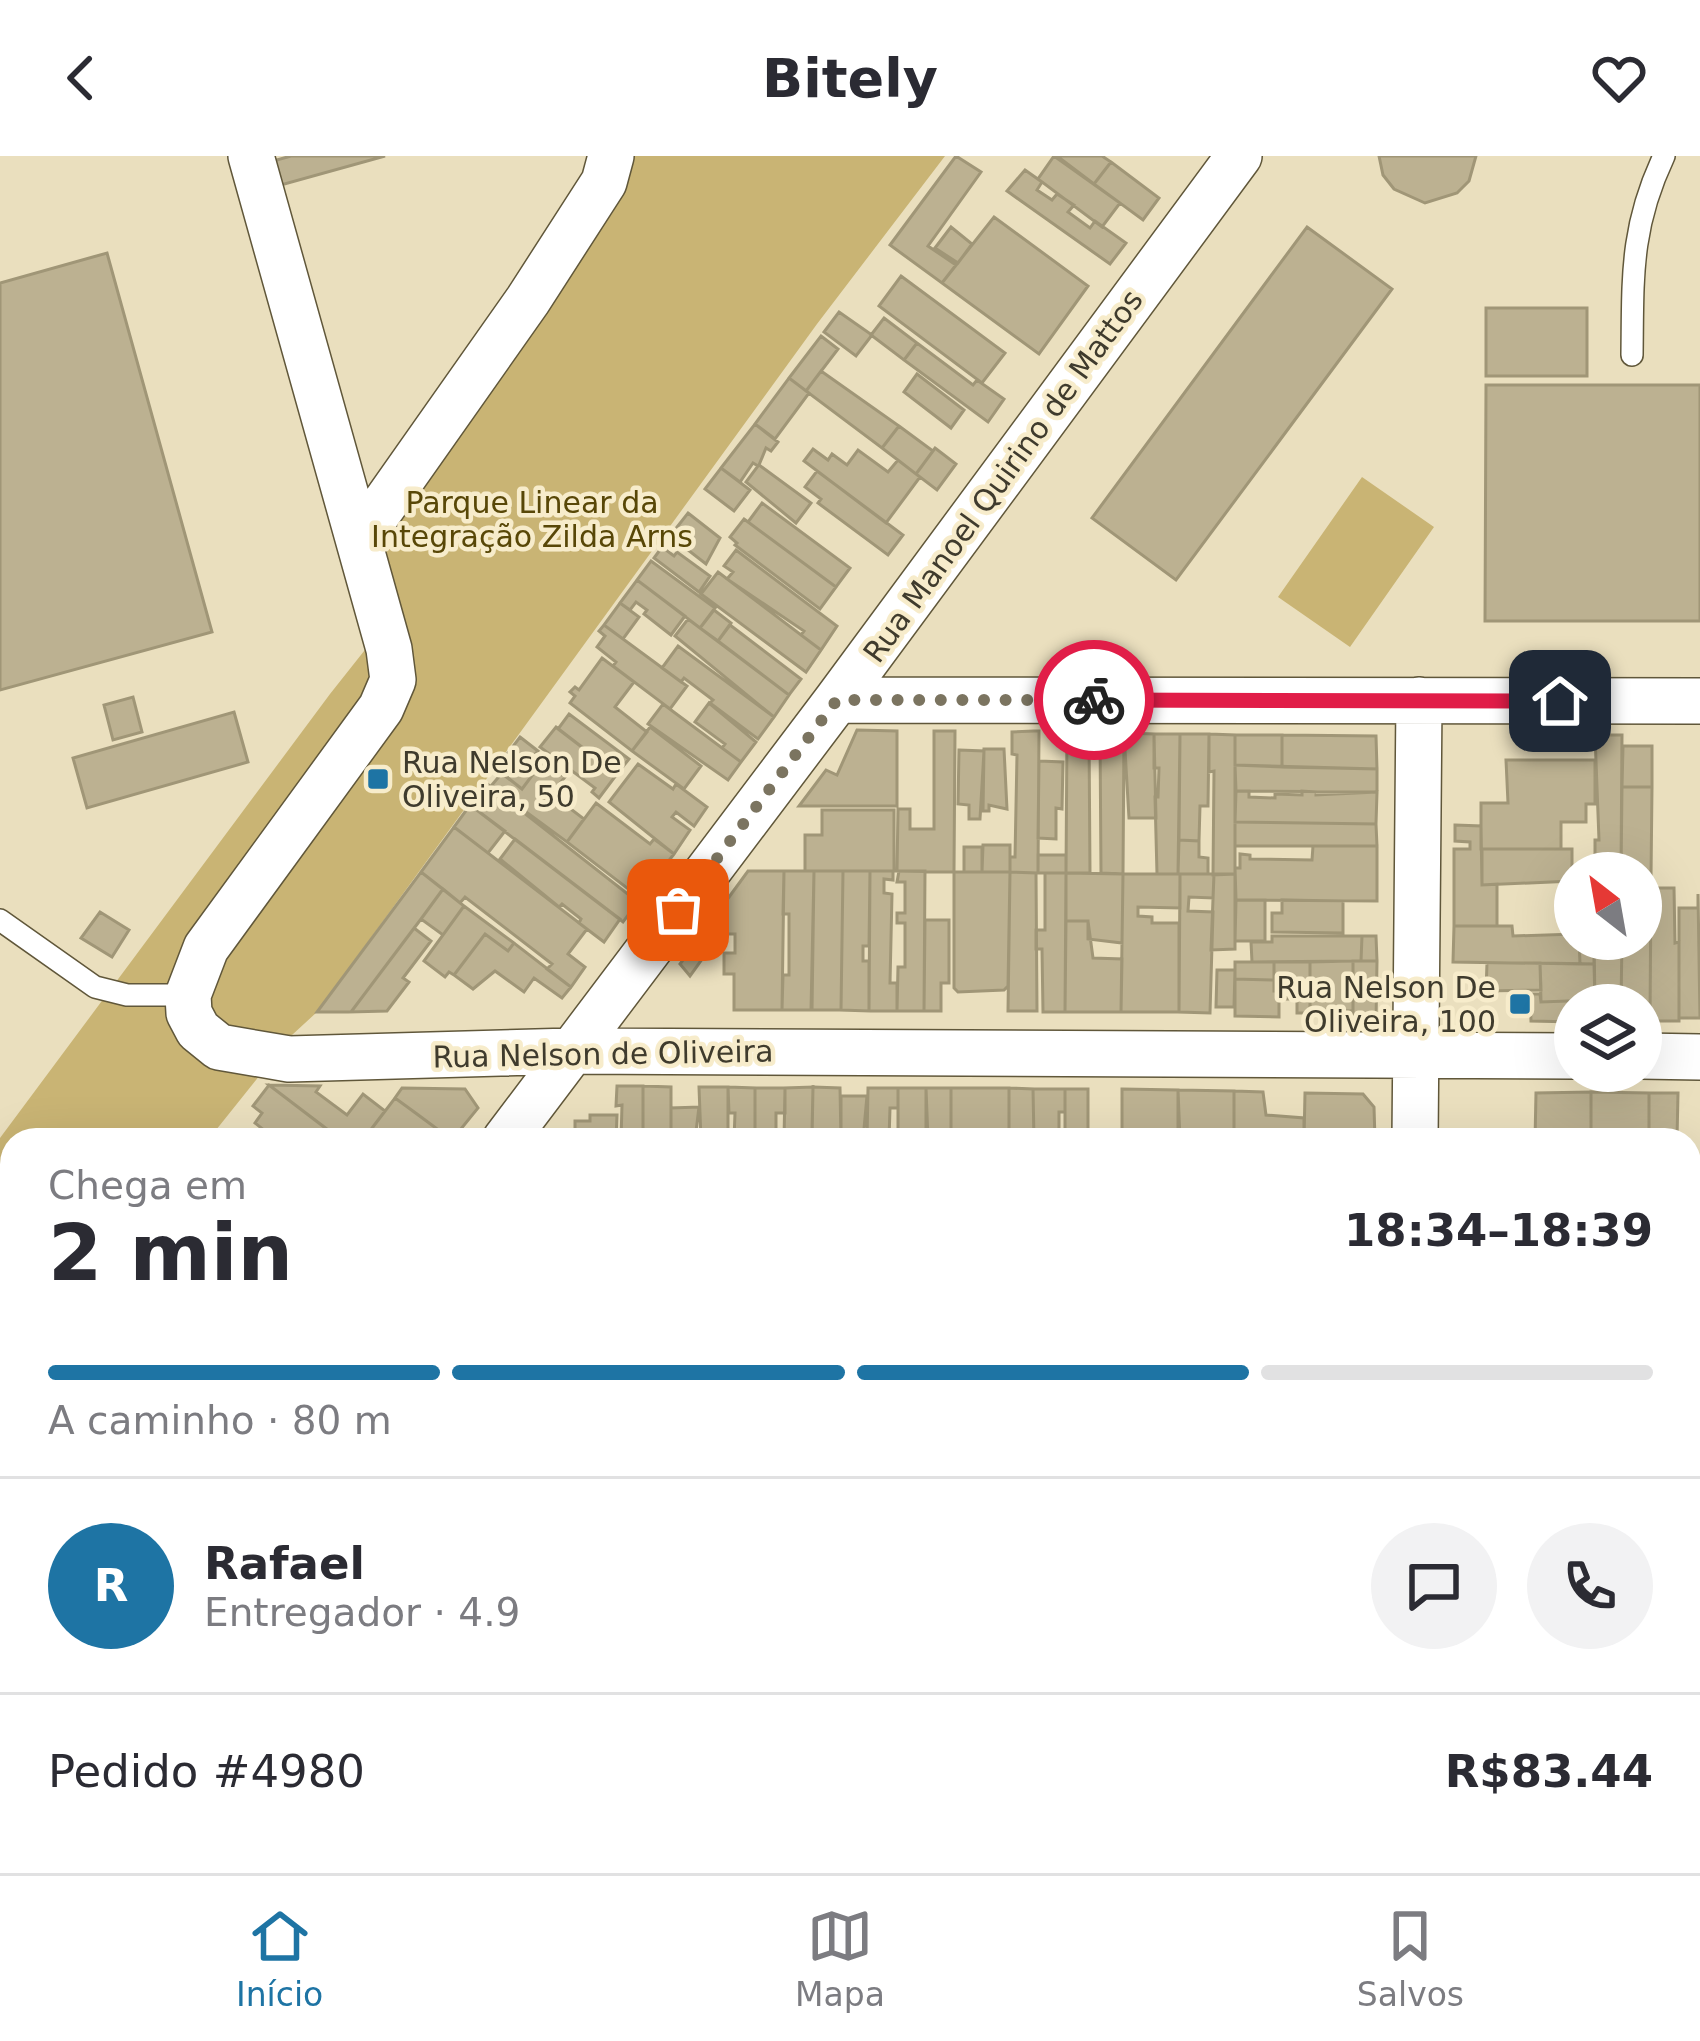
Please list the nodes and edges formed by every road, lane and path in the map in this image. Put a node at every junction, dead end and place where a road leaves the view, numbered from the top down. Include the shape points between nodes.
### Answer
1 (251, 156) edge
2 (611, 156) edge
3 (1239, 156) edge
4 (1664, 156) edge
5 (1632, 355) dead end
6 (359, 540) junction
7 (837, 700) junction
8 (1419, 700) junction
9 (1700, 701) edge
10 (0, 920) edge
11 (188, 995) junction
12 (572, 1051) junction
13 (1414, 1055) junction
14 (1554, 1056) edge
15 (1662, 1056) edge
16 (1700, 1057) edge
17 (514, 1128) edge
18 (1415, 1128) edge

1 - 6 street
2 - 6 street via 604,182 528,300
3 - 7 street, Rua Manoel Quirino de Mattos
4 - 5 lane via 1634,243
6 - 11 street via 393,680 381,708 206,947
7 - 8 street
7 - 12 street, Rua Manoel Quirino de Mattos
8 - 9 street
8 - 13 street
10 - 11 lane via 95,987
11 - 12 street, Rua Nelson de Oliveira via 198,1030 242,1053 289,1059
12 - 13 street, Rua Nelson de Oliveira
12 - 17 street, Rua Manoel Quirino de Mattos
13 - 14 street, Rua Nelson de Oliveira
13 - 18 street
15 - 16 street

